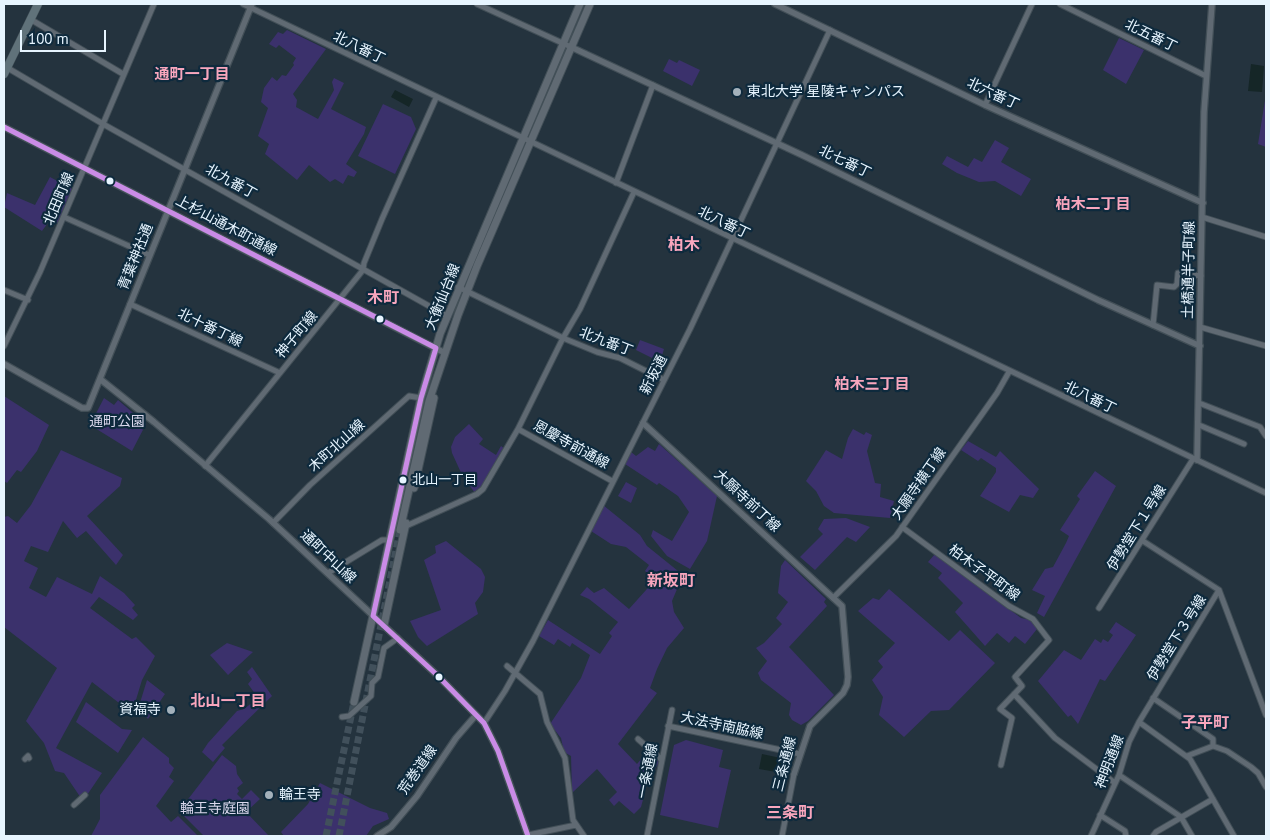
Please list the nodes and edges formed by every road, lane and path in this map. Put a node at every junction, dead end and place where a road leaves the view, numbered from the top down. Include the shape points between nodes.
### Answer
1 (38, 4) edge
2 (154, 4) edge
3 (243, 4) edge
4 (477, 4) edge
5 (580, 4) edge
6 (590, 4) edge
7 (775, 4) edge
8 (1032, 4) edge
9 (1060, 4) edge
10 (1212, 4) edge
11 (251, 6) edge
12 (30, 19) junction
13 (830, 30) junction
14 (563, 43) junction
15 (572, 47) junction
16 (5, 69) edge
17 (123, 74) junction
18 (1206, 76) junction
19 (653, 85) junction
20 (436, 98) junction
21 (985, 105) junction
22 (103, 124) junction
23 (4, 127) edge
24 (522, 139) junction
25 (530, 143) junction
26 (776, 143) junction
27 (85, 168) junction
28 (185, 169) junction
29 (616, 183) junction
30 (634, 192) junction
31 (1203, 203) junction
32 (169, 211) junction
33 (64, 217) junction
34 (1202, 217) junction
35 (1266, 237) edge
36 (732, 238) junction
37 (149, 255) junction
38 (363, 270) junction
39 (1201, 276) junction
40 (458, 286) junction
41 (4, 290) edge
42 (468, 291) junction
43 (338, 299) junction
44 (28, 300) junction
45 (130, 304) junction
46 (447, 316) junction
47 (1152, 325) junction
48 (1200, 327) junction
49 (563, 338) junction
50 (4, 346) edge
51 (1200, 346) junction
52 (1266, 346) edge
53 (436, 348) junction
54 (445, 352) junction
55 (4, 364) edge
56 (1010, 372) junction
57 (280, 373) junction
58 (100, 379) junction
59 (664, 380) junction
60 (421, 398) junction
61 (1199, 403) junction
62 (643, 423) junction
63 (1199, 425) junction
64 (518, 429) junction
65 (1266, 436) edge
66 (1244, 444) dead end
67 (1195, 460) junction
68 (205, 466) junction
69 (612, 481) junction
70 (1266, 493) edge
71 (273, 523) junction
72 (902, 527) junction
73 (403, 528) junction
74 (390, 540) junction
75 (1143, 540) junction
76 (328, 573) junction
77 (1219, 590) junction
78 (833, 598) junction
79 (1099, 608) dead end
80 (373, 616) junction
81 (384, 625) junction
82 (398, 638) junction
83 (507, 666) dead end
84 (516, 672) junction
85 (1014, 694) junction
86 (1153, 698) junction
87 (354, 702) tunnel mouth
88 (672, 710) dead end
89 (476, 715) junction
90 (1266, 715) edge
91 (342, 717) dead end
92 (1138, 722) junction
93 (484, 723) junction
94 (668, 726) junction
95 (638, 739) dead end
96 (1213, 746) junction
97 (800, 754) junction
98 (1187, 756) junction
99 (662, 760) junction
100 (1001, 765) dead end
101 (794, 774) joint
102 (1119, 776) junction
103 (1115, 783) junction
104 (1266, 787) edge
105 (85, 795) dead end
106 (1213, 799) junction
107 (74, 805) dead end
108 (1100, 815) junction
109 (1181, 817) junction
110 (576, 825) junction
111 (377, 836) edge
112 (528, 836) edge
113 (584, 836) edge
114 (647, 836) edge
115 (782, 836) edge
116 (1091, 836) edge
117 (1126, 836) edge
118 (1153, 836) edge
119 (1192, 836) edge
120 (1234, 836) edge

1 - 12 main road
2 - 17 street, 北田町線
3 - 11 street, 北八番丁
4 - 14 street, 北七番丁
5 - 14 main road, 大衡仙台線
6 - 15 main road, 大衡仙台線
7 - 13 street, 北六番丁
8 - 21 street
9 - 18 street, 北五番丁
10 - 18 street, 土橋通半子町線
11 - 20 street, 北八番丁
11 - 28 street, 青葉神社通
12 - 16 main road
12 - 17 street
13 - 21 street, 北六番丁
13 - 26 street, 新坂通
14 - 15 street, 北七番丁
14 - 24 main road, 大衡仙台線
15 - 19 street, 北七番丁
15 - 25 main road, 大衡仙台線
16 - 22 street, 北九番丁
17 - 22 street, 北田町線
18 - 31 street, 土橋通半子町線
19 - 26 street, 北七番丁
19 - 29 street
20 - 24 street, 北八番丁
20 - 38 street, 神子町線
21 - 31 street, 北六番丁
22 - 27 street, 北田町線
22 - 28 street, 北九番丁
23 - 27 street, 上杉山通木町通線
24 - 25 street, 北八番丁
24 - 40 main road, 大衡仙台線
25 - 29 street, 北八番丁
25 - 42 main road, 大衡仙台線
26 - 36 street, 新坂通
26 - 47 street, 北七番丁
27 - 32 street, 上杉山通木町通線
27 - 33 street, 北田町線
28 - 32 street, 青葉神社通
28 - 38 street, 北九番丁
29 - 30 street, 北八番丁
30 - 36 street, 北八番丁
30 - 49 street via 580,309
31 - 34 street, 土橋通半子町線
32 - 37 street, 青葉神社通
32 - 43 street, 上杉山通木町通線
33 - 37 street
33 - 44 street, 北田町線
34 - 35 street
34 - 39 street, 土橋通半子町線
36 - 56 street, 北八番丁
36 - 59 street, 新坂通
37 - 45 street, 青葉神社通
38 - 43 street, 神子町線
38 - 46 street, 北九番丁
39 - 47 street via 1178,273 1178,284 1157,285
39 - 48 street, 土橋通半子町線
40 - 42 street, 北九番丁
40 - 46 main road, 大衡仙台線
41 - 44 street
42 - 49 street, 北九番丁
42 - 54 main road, 大衡仙台線
43 - 53 street, 上杉山通木町通線
43 - 57 street, 神子町線 via 325,320
44 - 50 street, 北田町線
45 - 57 street, 北十番丁線
45 - 58 street, 青葉神社通
46 - 53 main road, 大衡仙台線
47 - 51 street, 北七番丁
48 - 51 street, 土橋通半子町線
48 - 52 street
49 - 59 street, 北九番丁 via 620,358
49 - 64 street
51 - 61 street, 土橋通半子町線
53 - 54 street, 上杉山通木町通線
53 - 60 main road, 大衡仙台線
54 - 73 main road, 大衡仙台線
55 - 58 street, 青葉神社通 via 82,408 88,408
56 - 67 street, 北八番丁
56 - 72 street, 大願寺横丁線
57 - 68 street, 神子町線
58 - 68 street, 通町中山線
59 - 62 street, 新坂通
60 - 71 street, 木町北山線 via 409,396 330,466
60 - 74 main road, 大衡仙台線
61 - 63 street, 土橋通半子町線
61 - 65 street via 1260,427
62 - 69 street, 新坂通
62 - 78 street, 大願寺前丁線
63 - 66 street
63 - 67 street, 土橋通半子町線
64 - 69 street, 恩慶寺前通線
64 - 73 street via 483,489
67 - 70 street
67 - 75 street, 伊勢堂下１号線
68 - 71 street, 通町中山線
69 - 84 street, 新坂通
71 - 76 street, 通町中山線
72 - 78 street, 大願寺横丁線
72 - 85 street, 柏木子平町線 via 1009,606 1033,619 1049,640 1015,677 1022,686
73 - 81 main road, 大衡仙台線
74 - 76 street via 382,540
74 - 80 main road, 大衡仙台線
75 - 77 street
75 - 79 street, 伊勢堂下１号線
76 - 80 street, 通町中山線
77 - 86 street, 伊勢堂下３号線
77 - 90 street
78 - 97 street, 三条通線 via 842,606 847,685 810,726
80 - 81 street, 通町中山線
80 - 87 main road, 大衡仙台線
81 - 82 street, 通町中山線
82 - 89 street, 通町中山線
82 - 91 street via 384,648 371,696 349,716
83 - 84 street
84 - 93 street, 新坂通
84 - 110 street via 540,694 547,722 565,758
85 - 100 street via 1000,709 1012,718
85 - 103 street via 1055,738
86 - 92 street, 神明通線
86 - 96 street via 1214,739
88 - 94 street, 一条通線
89 - 93 street, 通町中山線
89 - 111 street, 荒巻道線 via 391,828
92 - 98 street
92 - 102 street, 神明通線
93 - 112 street, 通町中山線 via 498,751
94 - 97 street, 大法寺南脇線
94 - 99 street, 一条通線
95 - 99 street
96 - 98 street
96 - 104 street via 1247,764 1258,773
97 - 101 street, 三条通線
98 - 106 street
99 - 114 street, 一条通線
101 - 115 street, 三条通線
102 - 103 street, 神明通線
102 - 109 street
103 - 108 street, 神明通線
105 - 107 street
106 - 109 street
106 - 120 street
108 - 116 street, 神明通線
108 - 117 street via 1125,831
109 - 118 street
109 - 119 street
110 - 112 street
110 - 113 street

